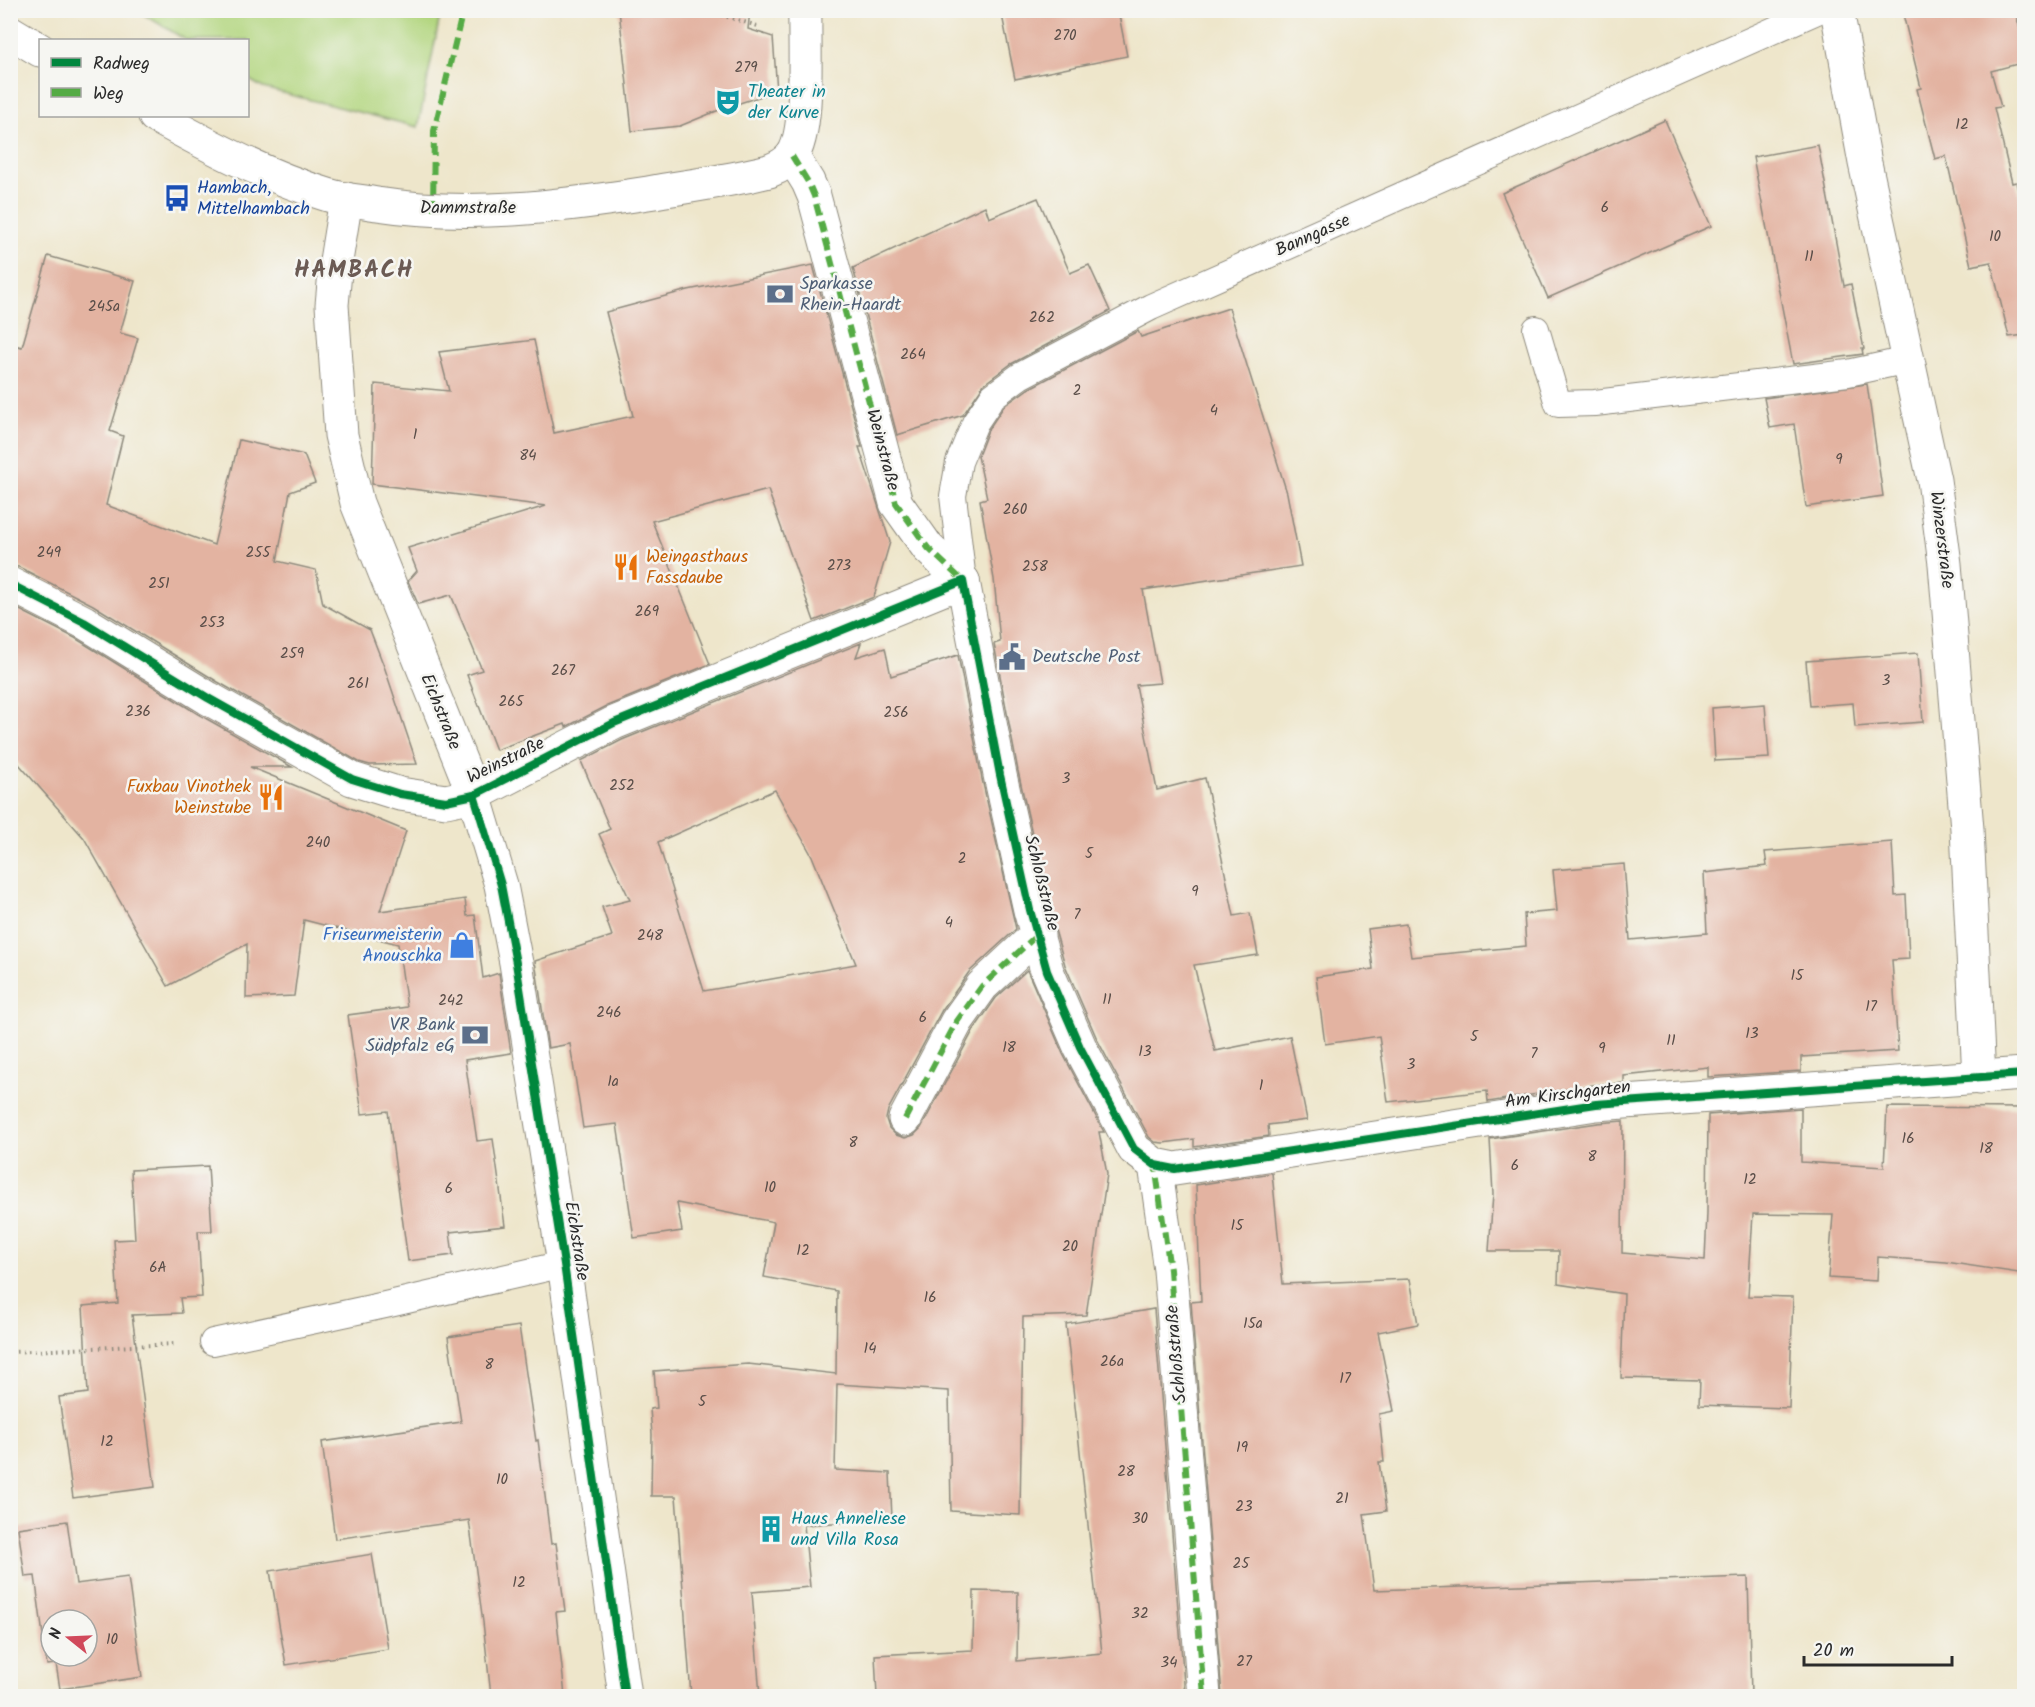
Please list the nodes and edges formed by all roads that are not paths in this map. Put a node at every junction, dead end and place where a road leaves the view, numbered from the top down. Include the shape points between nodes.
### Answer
1 (1819, 10) edge
2 (1837, 10) edge
3 (804, 25) edge
4 (10, 32) edge
5 (39, 49) edge
6 (157, 117) edge
7 (792, 156) junction
8 (346, 199) junction
9 (1536, 329) dead end
10 (1908, 360) junction
11 (963, 581) junction
12 (10, 584) edge
13 (474, 795) junction
14 (1038, 934) junction
15 (2025, 1074) edge
16 (1979, 1078) junction
17 (905, 1119) dead end
18 (1155, 1165) junction
19 (564, 1264) junction
20 (213, 1342) road end
21 (625, 1696) edge
22 (1204, 1696) edge

1 - 11 lane, Banngasse via 1151,307 1020,376 993,396 975,423 959,462 953,496
2 - 10 street, Winzerstraße via 1865,164
3 - 7 street via 803,113
4 - 5 street
6 - 8 street, Dammstraße via 263,170
7 - 8 street, Dammstraße via 778,168 755,174 563,206 433,210
7 - 11 street, Weinstraße via 814,196 896,503 928,548
8 - 13 street, Eichstraße via 332,305 341,435 357,503
9 - 10 lane via 1558,404 1836,375
10 - 16 street, Winzerstraße via 1934,480 1945,564 1967,829
11 - 13 street, Weinstraße via 614,723
11 - 14 street, Schloßstraße via 1000,774
12 - 13 street, Weinstraße via 84,622 352,779 423,798 446,801
13 - 19 street, Eichstraße via 501,885
14 - 17 street, Schloßstraße via 982,987 957,1021
14 - 18 street, Schloßstraße via 1047,971 1080,1047 1134,1149
15 - 16 street, Am Kirschgarten
16 - 18 street, Am Kirschgarten via 1596,1104 1175,1169
18 - 22 street, Schloßstraße via 1170,1270
19 - 20 lane, Eichstraße
19 - 21 street, Eichstraße

